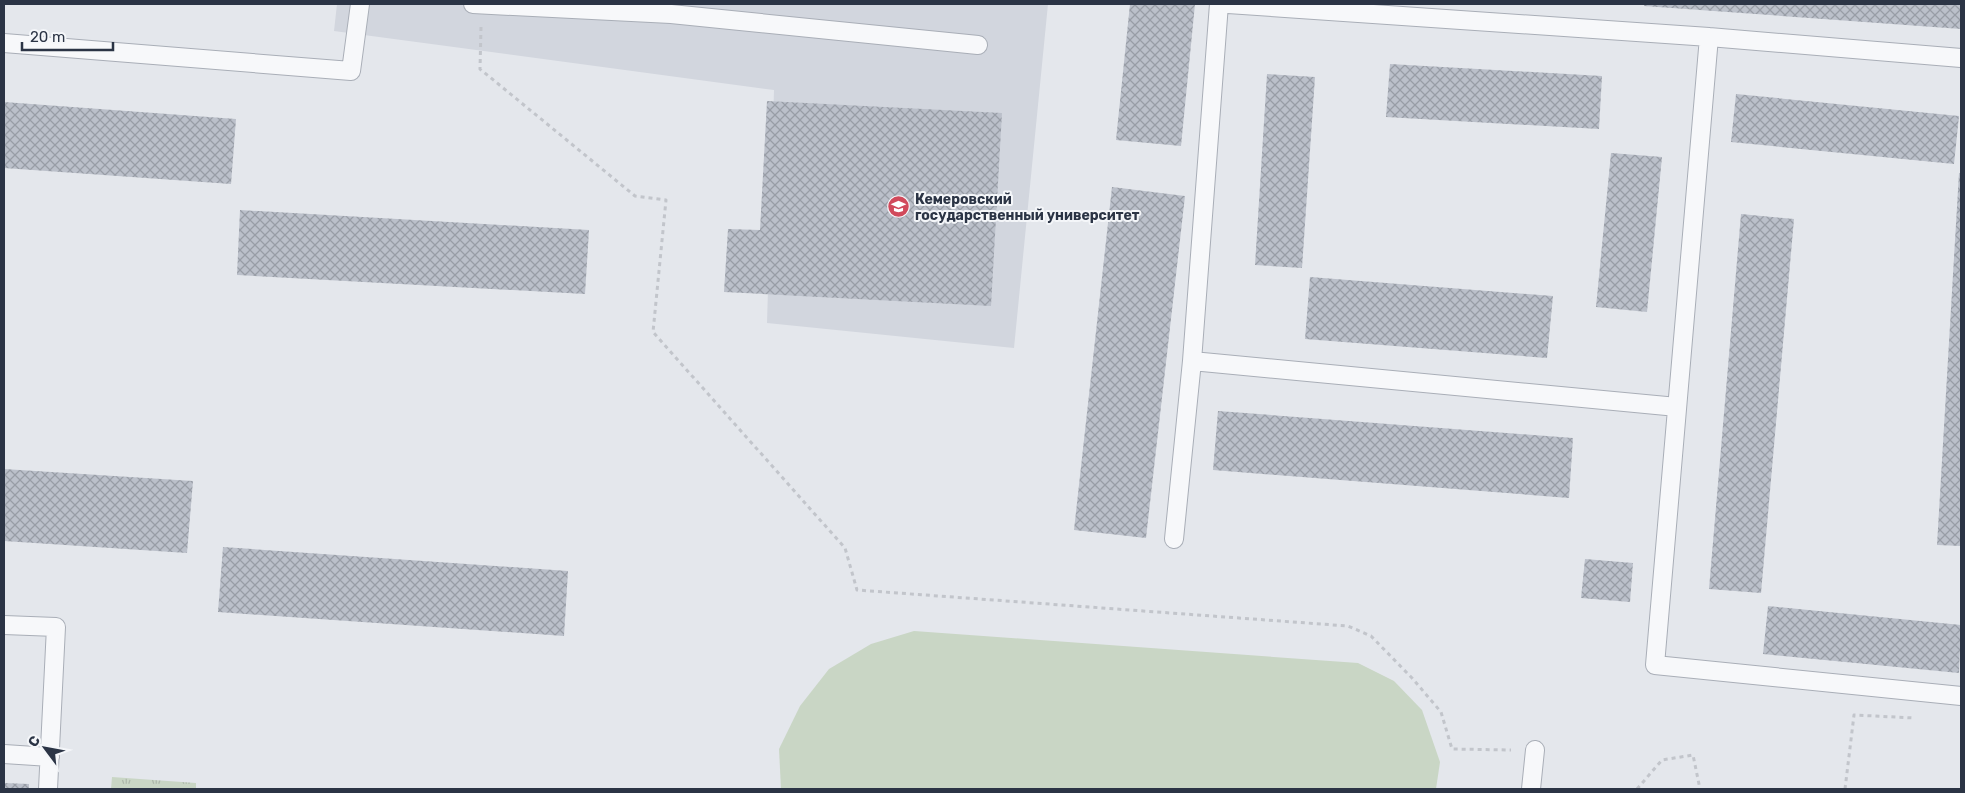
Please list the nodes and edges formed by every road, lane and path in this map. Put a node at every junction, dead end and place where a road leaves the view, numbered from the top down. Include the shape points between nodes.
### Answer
1 (360, 4) edge
2 (473, 4) edge
3 (482, 4) edge
4 (1219, 4) edge
5 (1228, 4) edge
6 (1709, 37) junction
7 (4, 43) edge
8 (978, 45) dead end
9 (1961, 58) edge
10 (1192, 361) junction
11 (1677, 407) junction
12 (1174, 538) dead end
13 (4, 625) edge
14 (1961, 696) edge
15 (1922, 719) dead end
16 (1535, 750) joint
17 (4, 754) edge
18 (50, 757) junction
19 (48, 789) edge
20 (1531, 789) edge
21 (1637, 789) edge
22 (1700, 789) edge
23 (1845, 789) edge

1 - 7 lane via 351,72
2 - 3 lane
3 - 8 lane via 671,14
3 - 16 path via 480,69 635,196 666,200 654,332 845,548 857,590 1348,626 1371,636 1441,712 1452,748
4 - 10 lane
5 - 6 lane
6 - 9 lane
6 - 11 lane
10 - 11 lane
10 - 12 lane
11 - 14 lane via 1655,665
13 - 18 lane via 56,627
15 - 23 path via 1854,715
16 - 20 lane
17 - 18 lane
18 - 19 lane
21 - 22 path via 1662,760 1694,754

